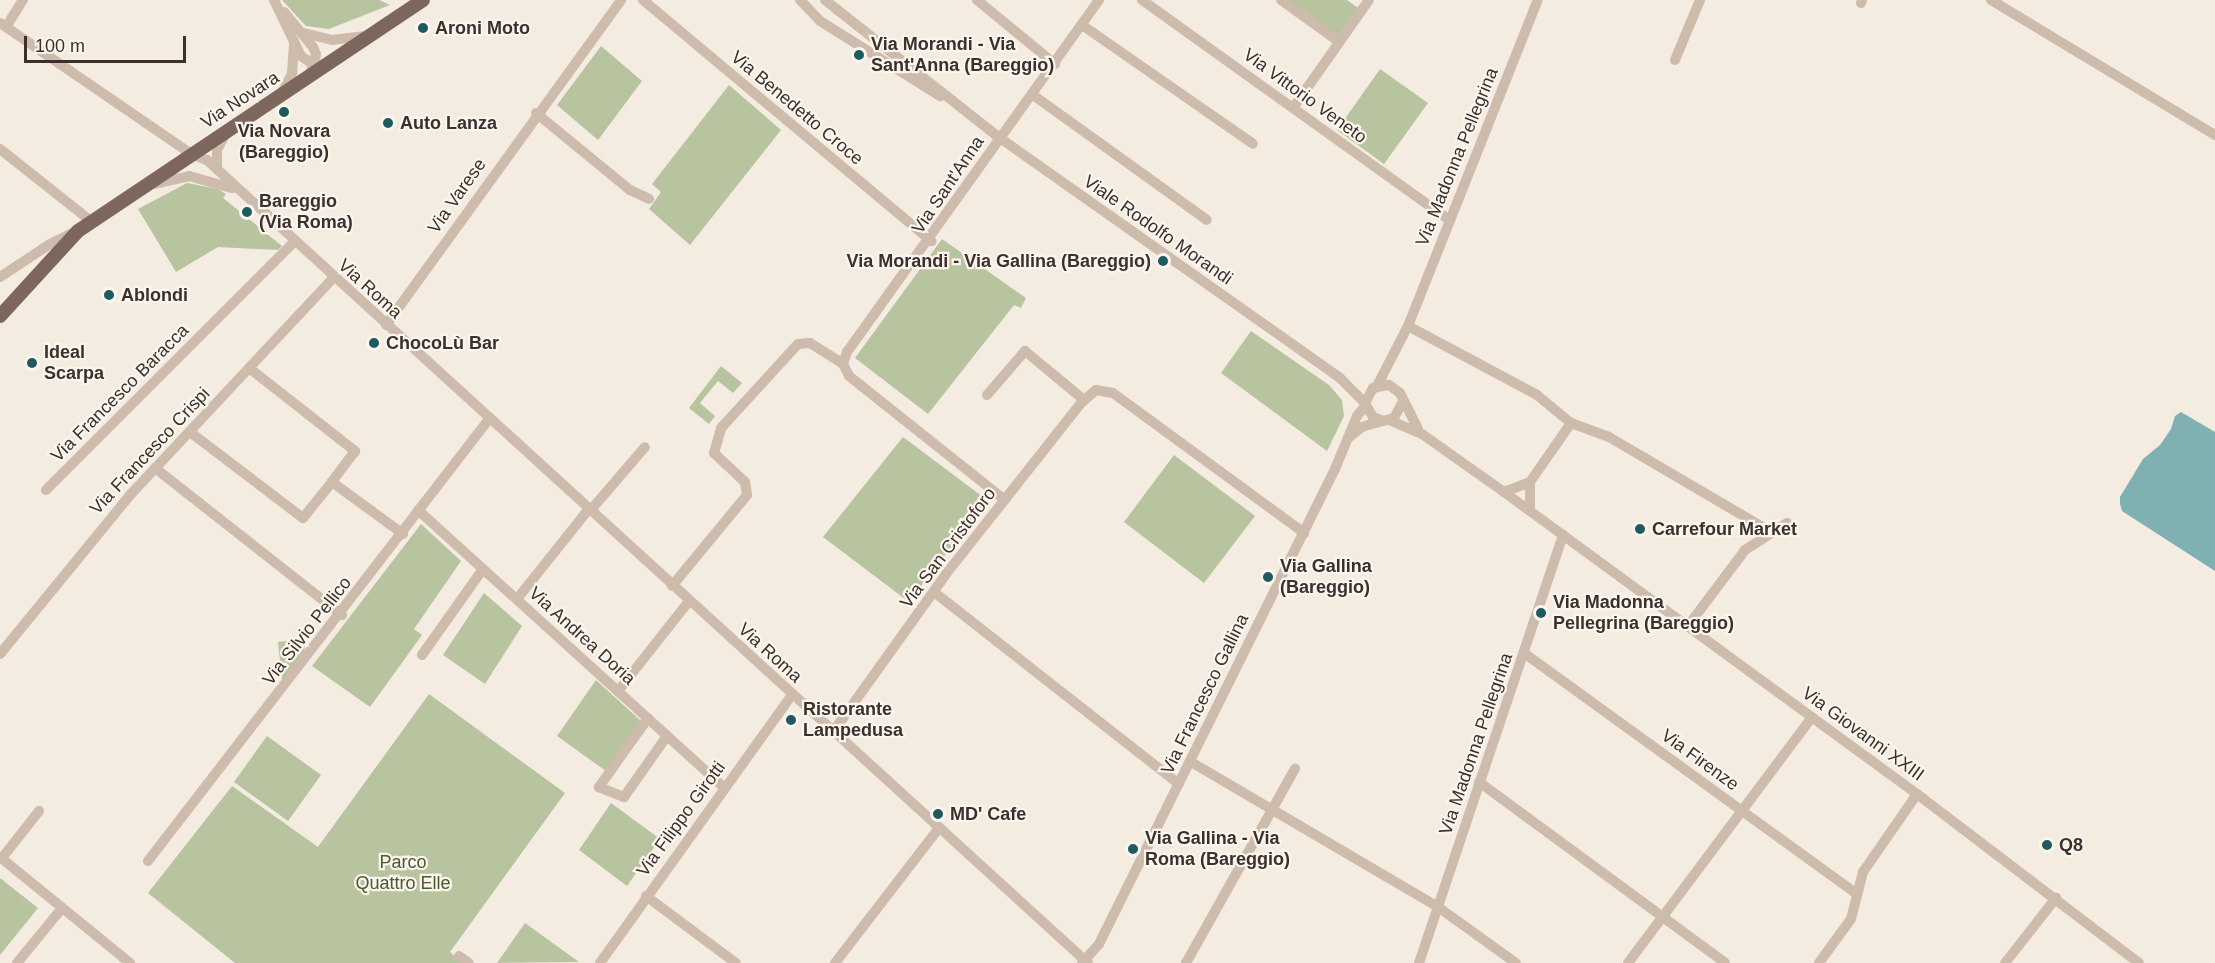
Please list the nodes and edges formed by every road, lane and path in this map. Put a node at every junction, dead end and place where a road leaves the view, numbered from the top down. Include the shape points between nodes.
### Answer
1 (23, 0) edge
2 (423, 0) edge
3 (621, 0) edge
4 (643, 0) edge
5 (800, 0) edge
6 (825, 0) edge
7 (977, 0) edge
8 (1099, 0) edge
9 (1142, 0) edge
10 (1281, 0) edge
11 (1369, 0) edge
12 (1538, 0) edge
13 (1700, 0) edge
14 (1991, 0) edge
15 (275, 3) edge
16 (3, 25) edge
17 (1082, 25) junction
18 (304, 33) junction
19 (372, 34) junction
20 (294, 41) junction
21 (1338, 41) junction
22 (1675, 60) dead end
23 (1055, 64) junction
24 (316, 69) junction
25 (1033, 95) junction
26 (280, 96) junction
27 (960, 106) junction
28 (1293, 108) junction
29 (536, 113) junction
30 (229, 129) junction
31 (2215, 135) edge
32 (1000, 138) junction
33 (1252, 144) dead end
34 (0, 149) edge
35 (191, 154) junction
36 (217, 169) junction
37 (216, 182) junction
38 (236, 189) junction
39 (138, 190) junction
40 (649, 199) dead end
41 (1448, 219) junction
42 (1207, 220) dead end
43 (92, 222) junction
44 (78, 231) junction
45 (931, 241) junction
46 (294, 242) junction
47 (0, 277) edge
48 (333, 278) junction
49 (0, 316) edge
50 (386, 325) junction
51 (1408, 326) junction
52 (1394, 358) junction
53 (843, 364) junction
54 (249, 368) junction
55 (1340, 378) junction
56 (1375, 387) junction
57 (1396, 389) junction
58 (987, 395) dead end
59 (1084, 400) junction
60 (1402, 403) junction
61 (1365, 404) junction
62 (489, 419) junction
63 (1386, 420) junction
64 (1571, 423) junction
65 (190, 432) junction
66 (1422, 434) junction
67 (1348, 439) junction
68 (645, 447) dead end
69 (155, 468) junction
70 (332, 482) junction
71 (1530, 482) junction
72 (46, 490) dead end
73 (1504, 492) junction
74 (1005, 500) junction
75 (418, 510) junction
76 (589, 510) junction
77 (1530, 511) junction
78 (1787, 523) dead end
79 (1771, 532) junction
80 (1304, 533) junction
81 (403, 534) junction
82 (1563, 535) junction
83 (483, 568) junction
84 (672, 586) junction
85 (934, 592) junction
86 (517, 599) junction
87 (689, 602) junction
88 (342, 615) junction
89 (1688, 626) junction
90 (1524, 653) junction
91 (0, 654) edge
92 (422, 655) dead end
93 (618, 691) junction
94 (792, 695) junction
95 (1812, 717) junction
96 (648, 718) junction
97 (832, 732) junction
98 (667, 736) junction
99 (1191, 762) junction
100 (1295, 769) dead end
101 (1479, 782) junction
102 (1179, 784) junction
103 (724, 787) junction
104 (1917, 794) junction
105 (1273, 809) junction
106 (1741, 810) junction
107 (39, 811) dead end
108 (939, 828) junction
109 (1, 858) edge
110 (148, 861) dead end
111 (1857, 894) junction
112 (646, 896) junction
113 (2056, 898) junction
114 (1438, 907) junction
115 (62, 908) junction
116 (1662, 916) junction
117 (459, 956) dead end
118 (1085, 962) edge
119 (17, 963) edge
120 (130, 963) edge
121 (469, 963) edge
122 (600, 963) edge
123 (736, 963) edge
124 (835, 963) edge
125 (1186, 963) edge
126 (1419, 963) edge
127 (1516, 963) edge
128 (1628, 963) edge
129 (1725, 963) edge
130 (1819, 963) edge
131 (2005, 963) edge
132 (2139, 963) edge

1 - 16 street
2 - 19 main road, Via Novara
3 - 29 street, Via Varese
4 - 45 street, Via Benedetto Croce
5 - 27 street, Viale Rodolfo Morandi via 820,21
6 - 27 street, Viale Rodolfo Morandi
7 - 23 street
8 - 17 street, Via Sant'Anna
9 - 28 street, Via Vittorio Veneto
10 - 21 street
11 - 21 street
12 - 41 street, Via Madonna Pellegrina
13 - 22 street
14 - 31 street
15 - 18 street
15 - 20 street
16 - 35 street
17 - 23 street, Via Sant'Anna
17 - 33 street
18 - 19 street via 332,40
18 - 24 street via 316,54
19 - 24 main road, Via Novara
20 - 24 street via 301,56
20 - 26 street via 292,73
21 - 28 street
23 - 25 street, Via Sant'Anna
24 - 26 main road, Via Novara
25 - 32 street, Via Sant'Anna
25 - 42 street
26 - 30 main road, Via Novara
27 - 32 street, Viale Rodolfo Morandi
28 - 41 street, Via Vittorio Veneto
29 - 40 street via 630,190
29 - 50 street, Via Varese
30 - 35 main road, Via Novara
30 - 36 street via 217,150
32 - 45 street, Via Sant'Anna
32 - 55 street, Viale Rodolfo Morandi
34 - 43 street
35 - 36 street, Via Roma via 202,156
35 - 37 street via 193,166
35 - 39 main road, Via Novara
36 - 38 street, Via Roma
37 - 38 street
37 - 39 street via 180,175
38 - 46 street, Via Roma
39 - 43 main road, Via Novara
41 - 51 street, Via Madonna Pellegrina
43 - 44 main road, Via Novara
44 - 47 street via 50,244
44 - 49 main road, Via Novara
45 - 53 street, Via Sant'Anna
46 - 48 street, Via Roma
46 - 72 street, Via Francesco Baracca
48 - 50 street, Via Roma
48 - 54 street, Via Francesco Crispi
50 - 62 street, Via Roma
51 - 52 street, Via Madonna Pellegrina
51 - 64 street via 1537,395
52 - 56 street, Via Madonna Pellegrina
52 - 57 street, Via Madonna Pellegrina via 1391,376
53 - 74 street via 849,376
53 - 84 street via 810,343 792,348 718,433 714,453 745,482 747,495
54 - 65 street, Via Francesco Crispi
54 - 70 street via 355,452
55 - 56 street, Viale Rodolfo Morandi
55 - 61 street, Viale Rodolfo Morandi
56 - 57 street
56 - 61 street
57 - 60 street
58 - 59 street via 1025,351
59 - 74 street, Via San Cristoforo
59 - 80 street, Via San Cristoforo via 1096,390 1113,393
60 - 63 street via 1398,414
60 - 66 street
61 - 63 street via 1373,417
61 - 67 street, Via Francesco Gallina
62 - 75 street, Via Silvio Pellico
62 - 76 street, Via Roma
63 - 66 street
63 - 67 street via 1366,425
64 - 71 street
64 - 79 street via 1609,436
65 - 69 street, Via Francesco Crispi
65 - 70 street via 303,518
66 - 73 street
67 - 80 street, Via Francesco Gallina
68 - 76 street
69 - 88 street
69 - 91 street, Via Francesco Crispi
70 - 81 street
71 - 73 street
71 - 77 street
73 - 77 street
74 - 85 street, Via San Cristoforo
75 - 81 street, Via Silvio Pellico
75 - 83 street, Via Andrea Doria
76 - 84 street, Via Roma
76 - 86 street
77 - 82 street
78 - 79 street
79 - 89 street via 1739,557
80 - 99 street, Via Francesco Gallina
81 - 88 street, Via Silvio Pellico
82 - 89 street, Via Giovanni XXIII
82 - 90 street, Via Madonna Pellegrina
83 - 86 street, Via Andrea Doria
83 - 92 street
84 - 87 street, Via Roma
85 - 97 street, Via San Cristoforo
85 - 102 street
86 - 93 street, Via Andrea Doria
87 - 93 street
87 - 94 street, Via Roma
88 - 110 street, Via Silvio Pellico
89 - 95 street, Via Giovanni XXIII
90 - 101 street, Via Madonna Pellegrina
90 - 106 street, Via Firenze
93 - 96 street, Via Andrea Doria
94 - 97 street, Via Roma
94 - 103 street, Via Filippo Girotti
95 - 104 street, Via Giovanni XXIII
95 - 106 street
96 - 98 street, Via Andrea Doria
96 - 98 street via 599,787 624,797
97 - 108 street, Via Roma
98 - 103 street, Via Andrea Doria
99 - 102 street, Via Francesco Gallina
99 - 105 street
100 - 105 street
101 - 114 street, Via Madonna Pellegrina
101 - 116 street
102 - 118 street, Via Francesco Gallina via 1099,944
103 - 112 street, Via Filippo Girotti
104 - 111 street via 1863,872
104 - 113 street, Via Giovanni XXIII
105 - 114 street
105 - 125 street
106 - 111 street, Via Firenze
106 - 116 street
107 - 109 street
108 - 118 street, Via Roma
108 - 124 street
109 - 115 street
111 - 130 street via 1851,919
112 - 122 street, Via Filippo Girotti
112 - 123 street
113 - 131 street
113 - 132 street, Via Giovanni XXIII
114 - 126 street, Via Madonna Pellegrina
114 - 127 street
115 - 119 street
115 - 120 street
116 - 128 street
116 - 129 street
117 - 121 street

